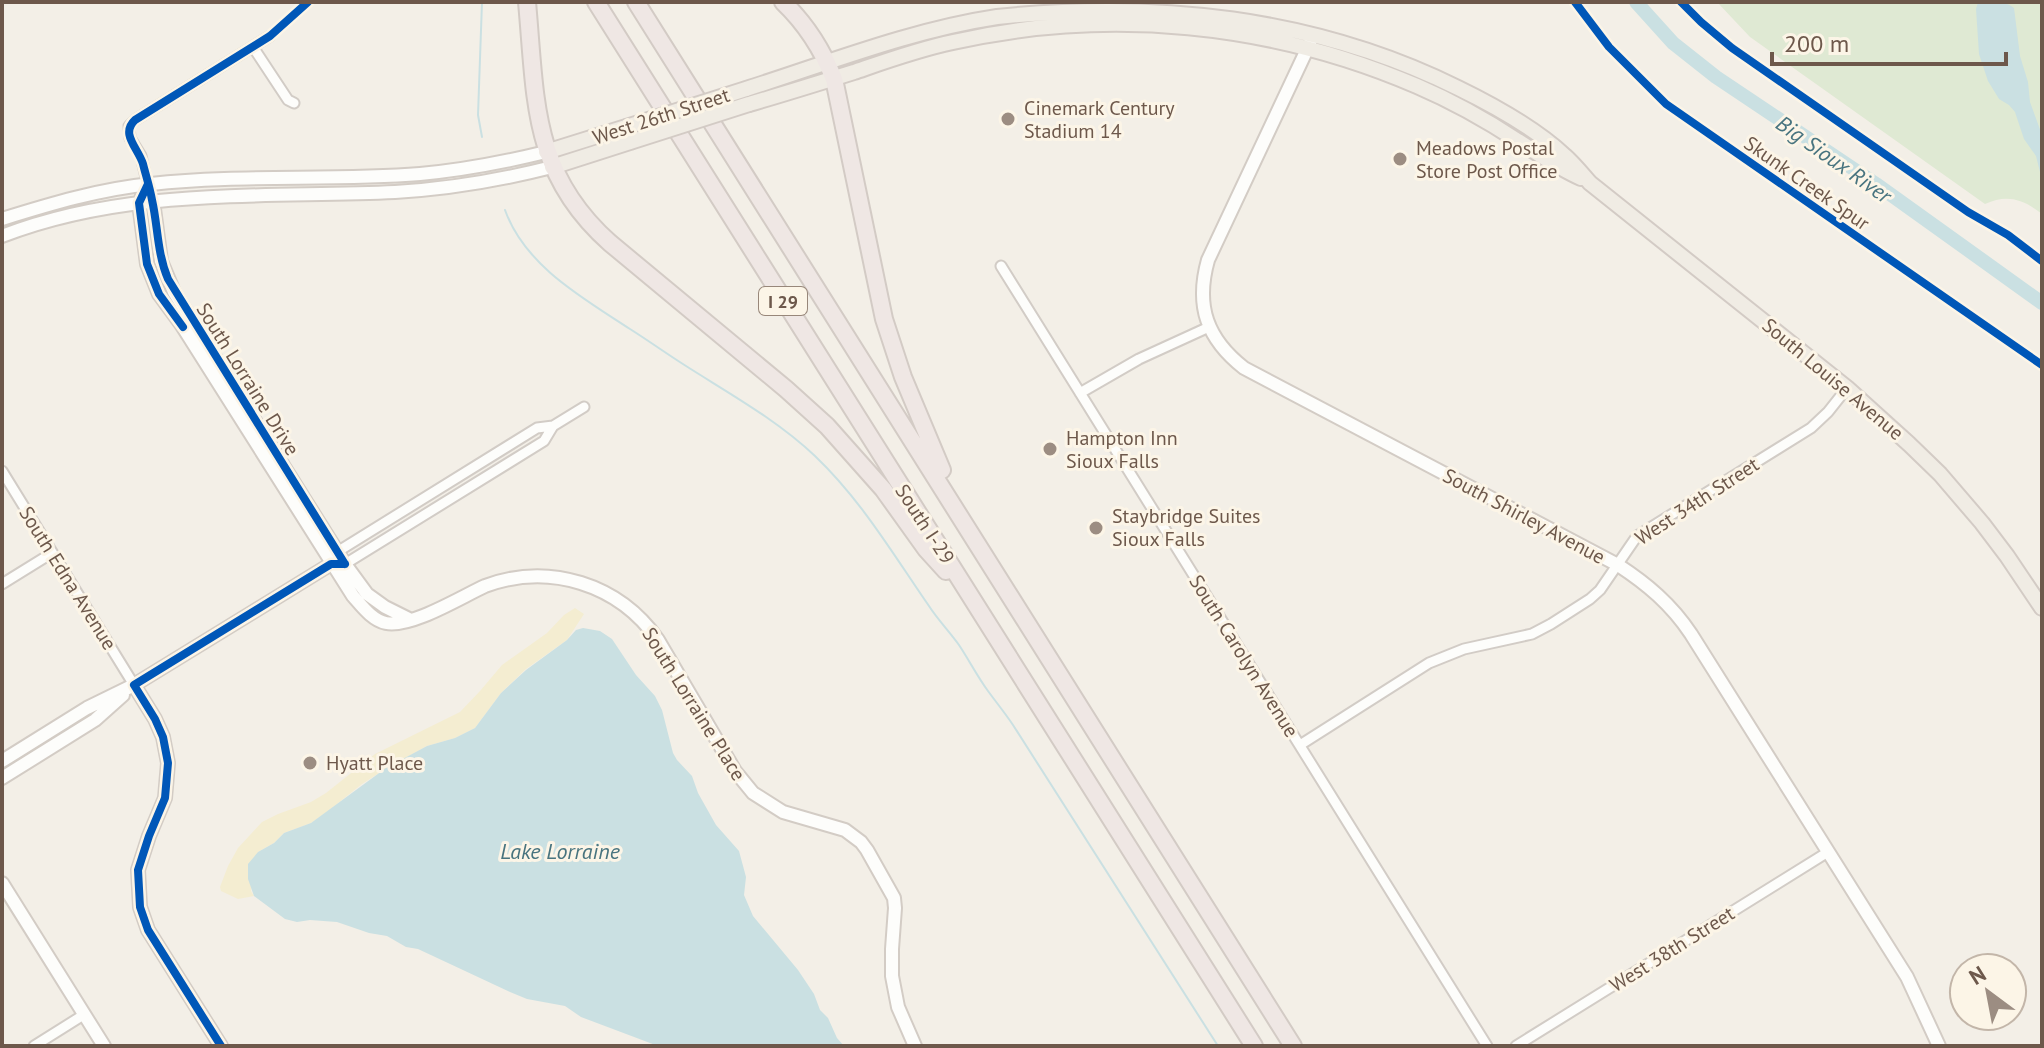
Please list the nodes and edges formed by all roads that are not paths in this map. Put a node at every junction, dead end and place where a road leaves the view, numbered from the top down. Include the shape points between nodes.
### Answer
1 (527, 2) edge
2 (596, 2) edge
3 (636, 2) edge
4 (783, 2) edge
5 (270, 36) dead end
6 (1311, 41) junction
7 (253, 47) junction
8 (831, 71) junction
9 (294, 103) dead end
10 (549, 160) junction
11 (148, 184) junction
12 (153, 201) junction
13 (139, 203) junction
14 (2, 221) edge
15 (2, 236) edge
16 (1001, 266) dead end
17 (1209, 327) junction
18 (1847, 388) junction
19 (1080, 393) junction
20 (584, 407) dead end
21 (553, 426) junction
22 (2, 471) edge
23 (52, 553) junction
24 (984, 553) junction
25 (334, 558) junction
26 (345, 564) junction
27 (1618, 565) junction
28 (2, 584) edge
29 (973, 599) junction
30 (2042, 608) edge
31 (414, 621) junction
32 (134, 685) junction
33 (1300, 745) junction
34 (2, 761) edge
35 (2, 778) edge
36 (1828, 852) junction
37 (2, 883) edge
38 (8, 904) edge
39 (85, 1014) junction
40 (1251, 1043) edge
41 (34, 1046) edge
42 (104, 1046) edge
43 (221, 1046) edge
44 (915, 1046) edge
45 (1293, 1046) edge
46 (1487, 1046) edge
47 (1516, 1046) edge
48 (1939, 1046) edge

1 - 10 highway via 540,125
2 - 29 highway, South I-29 / I 29
3 - 24 highway, South I-29 / I 29
4 - 8 highway via 806,27
5 - 7 street
6 - 8 main road, West 26th Street via 1282,25 1209,13 1078,9 947,27
6 - 17 street, South Shirley Avenue via 1208,260 1202,300
6 - 18 main road, South Louise Avenue via 1428,91 1590,183
7 - 9 street
7 - 11 street via 129,126
8 - 10 main road, West 26th Street, bridge via 630,142
8 - 10 main road, West 26th Street, bridge via 746,89 626,127
8 - 24 highway via 892,347 927,438
10 - 11 street, West 26th Street via 414,174
10 - 12 street, West 26th Street via 485,182 422,190
10 - 29 highway via 573,204 598,233 827,426
11 - 12 street
11 - 13 street
11 - 14 street, West 26th Street via 88,195
12 - 13 street, West 26th Street
12 - 25 street, South Lorraine Drive via 168,279
13 - 15 street, West 26th Street
13 - 25 street, South Lorraine Drive via 154,285
16 - 19 street, South Carolyn Avenue
17 - 19 street
17 - 27 street, South Shirley Avenue via 1244,368
18 - 27 street, West 34th Street via 1811,428 1637,536
18 - 30 main road, South Louise Avenue via 1959,496
19 - 33 street, South Carolyn Avenue
20 - 21 street
21 - 25 street via 537,428
21 - 26 street via 544,441
22 - 23 street, South Edna Avenue
23 - 28 street
23 - 32 street, South Edna Avenue
24 - 45 highway, South I-29 / I 29
25 - 26 street
25 - 31 street via 353,596 374,617 387,623
25 - 32 street
26 - 31 street via 367,594
27 - 33 street, West 34th Street via 1590,599 1551,624 1429,663
27 - 36 street, South Shirley Avenue via 1656,592 1680,618
29 - 40 highway, South I-29 / I 29
31 - 44 street, South Lorraine Place via 485,586 531,576 584,583 625,605 658,640 753,793 783,812 845,830 867,850 894,898 892,976
32 - 34 street
32 - 35 street via 95,720
32 - 43 street via 163,737 168,763 165,798 138,870 140,907 148,930
33 - 46 street, South Carolyn Avenue
36 - 47 street, West 38th Street
36 - 48 street, South Shirley Avenue via 1907,977
37 - 38 street
38 - 39 street
39 - 41 street
39 - 42 street

